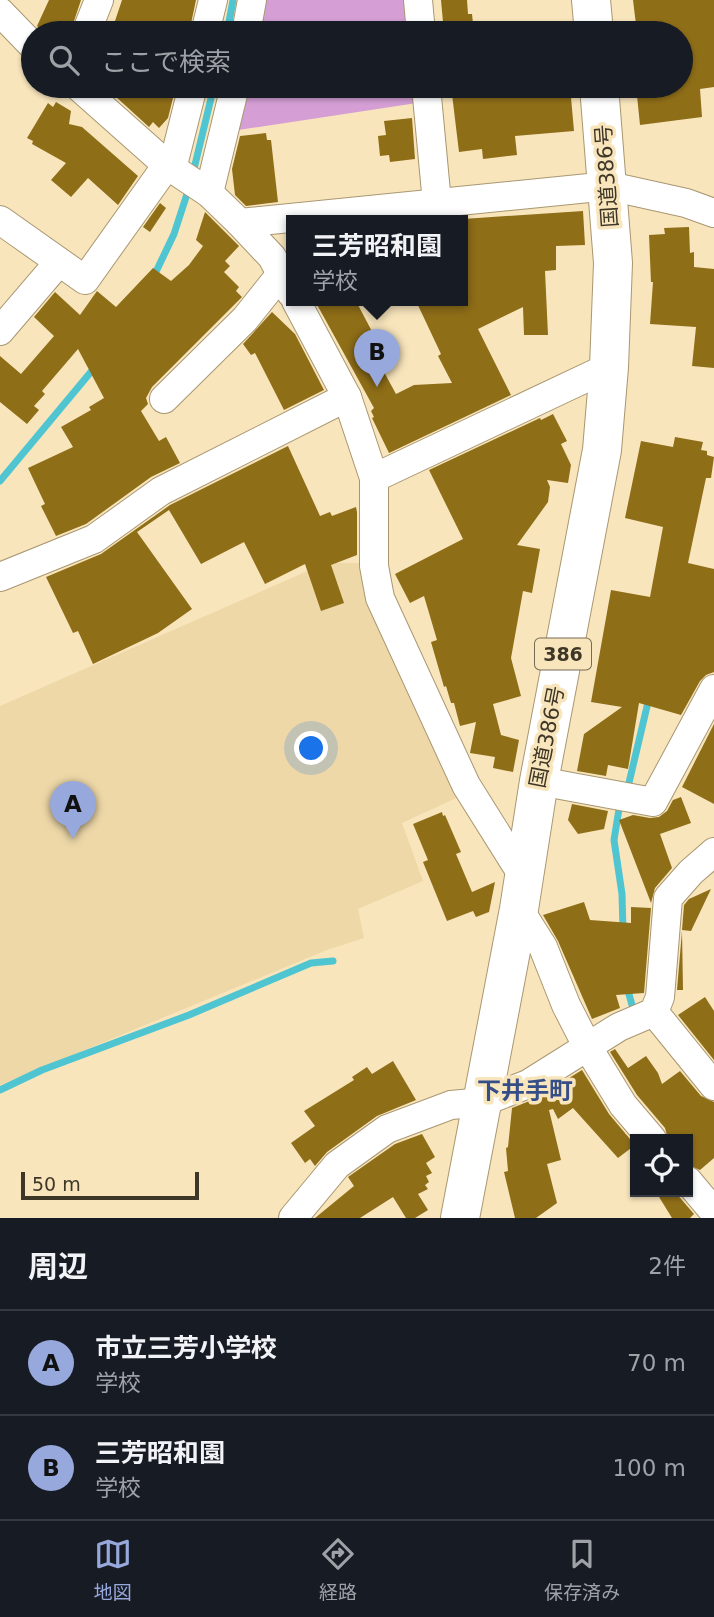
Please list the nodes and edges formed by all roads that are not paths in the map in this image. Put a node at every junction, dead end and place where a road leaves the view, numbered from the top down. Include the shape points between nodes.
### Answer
1 (99, 0) edge
2 (214, 0) edge
3 (252, 0) edge
4 (418, 0) edge
5 (591, 0) edge
6 (0, 12) edge
7 (91, 21) edge
8 (208, 21) edge
9 (248, 21) edge
10 (420, 21) edge
11 (593, 21) edge
12 (21, 34) edge
13 (92, 98) edge
14 (189, 98) edge
15 (232, 98) edge
16 (427, 98) edge
17 (600, 98) edge
18 (170, 167) junction
19 (609, 186) junction
20 (209, 193) junction
21 (437, 203) junction
22 (714, 213) edge
23 (319, 215) edge
24 (286, 218) edge
25 (0, 220) edge
26 (240, 223) junction
27 (59, 262) junction
28 (286, 283) edge
29 (299, 306) edge
30 (0, 331) edge
31 (609, 367) junction
32 (347, 397) junction
33 (164, 399) dead end
34 (374, 478) junction
35 (0, 577) edge
36 (714, 689) edge
37 (539, 781) junction
38 (714, 852) edge
39 (521, 893) junction
40 (654, 1012) junction
41 (587, 1046) junction
42 (714, 1086) edge
43 (483, 1102) junction
44 (648, 1134) edge
45 (293, 1218) edge
46 (460, 1218) edge

1 - 7 street
2 - 8 street
3 - 9 street
4 - 10 street
5 - 11 highway
6 - 12 street
13 - 18 street
14 - 18 street
15 - 20 street
16 - 21 street
17 - 19 highway, 国道386号 / 386
18 - 20 street
18 - 27 street via 85,280
19 - 21 street
19 - 22 street
19 - 31 highway, 国道386号 / 386 via 613,263
20 - 26 street
21 - 23 street
24 - 26 street
25 - 27 street
26 - 28 street via 272,257
27 - 30 street
28 - 33 street
29 - 32 street
31 - 34 street
31 - 37 highway, 国道386号 / 386 via 602,450
32 - 34 street
32 - 35 street via 161,491 94,539
34 - 39 street via 374,566 380,598
36 - 37 street via 653,802
37 - 39 highway, 国道386号 / 386
38 - 40 street via 668,898 660,997
39 - 41 street
39 - 43 highway, 国道386号 / 386
40 - 41 street
40 - 42 street
41 - 43 street via 528,1084
41 - 44 street via 623,1105
43 - 45 street via 451,1105 387,1129 337,1165
43 - 46 highway, 国道386号 / 386

